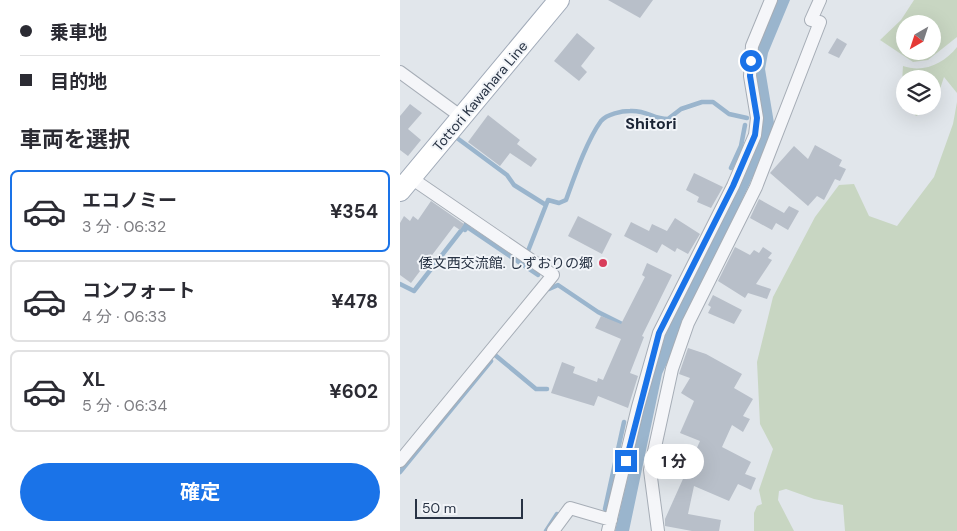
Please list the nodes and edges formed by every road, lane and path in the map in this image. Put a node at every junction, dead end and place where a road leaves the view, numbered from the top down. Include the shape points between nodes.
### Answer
1 (559, 0) edge
2 (771, 0) edge
3 (820, 0) edge
4 (400, 72) edge
5 (463, 118) junction
6 (406, 184) edge
7 (400, 461) edge
8 (609, 525) edge
9 (553, 531) edge
10 (658, 531) edge

1 - 5 main road, Tottori Kawahara Line
2 - 8 street via 752,46 750,76 757,118 755,135 659,333
3 - 10 street via 811,20 820,22 756,187 688,323 672,369 650,470
4 - 5 street
5 - 6 main road, Tottori Kawahara Line
6 - 7 street via 553,275
8 - 9 street via 570,508

